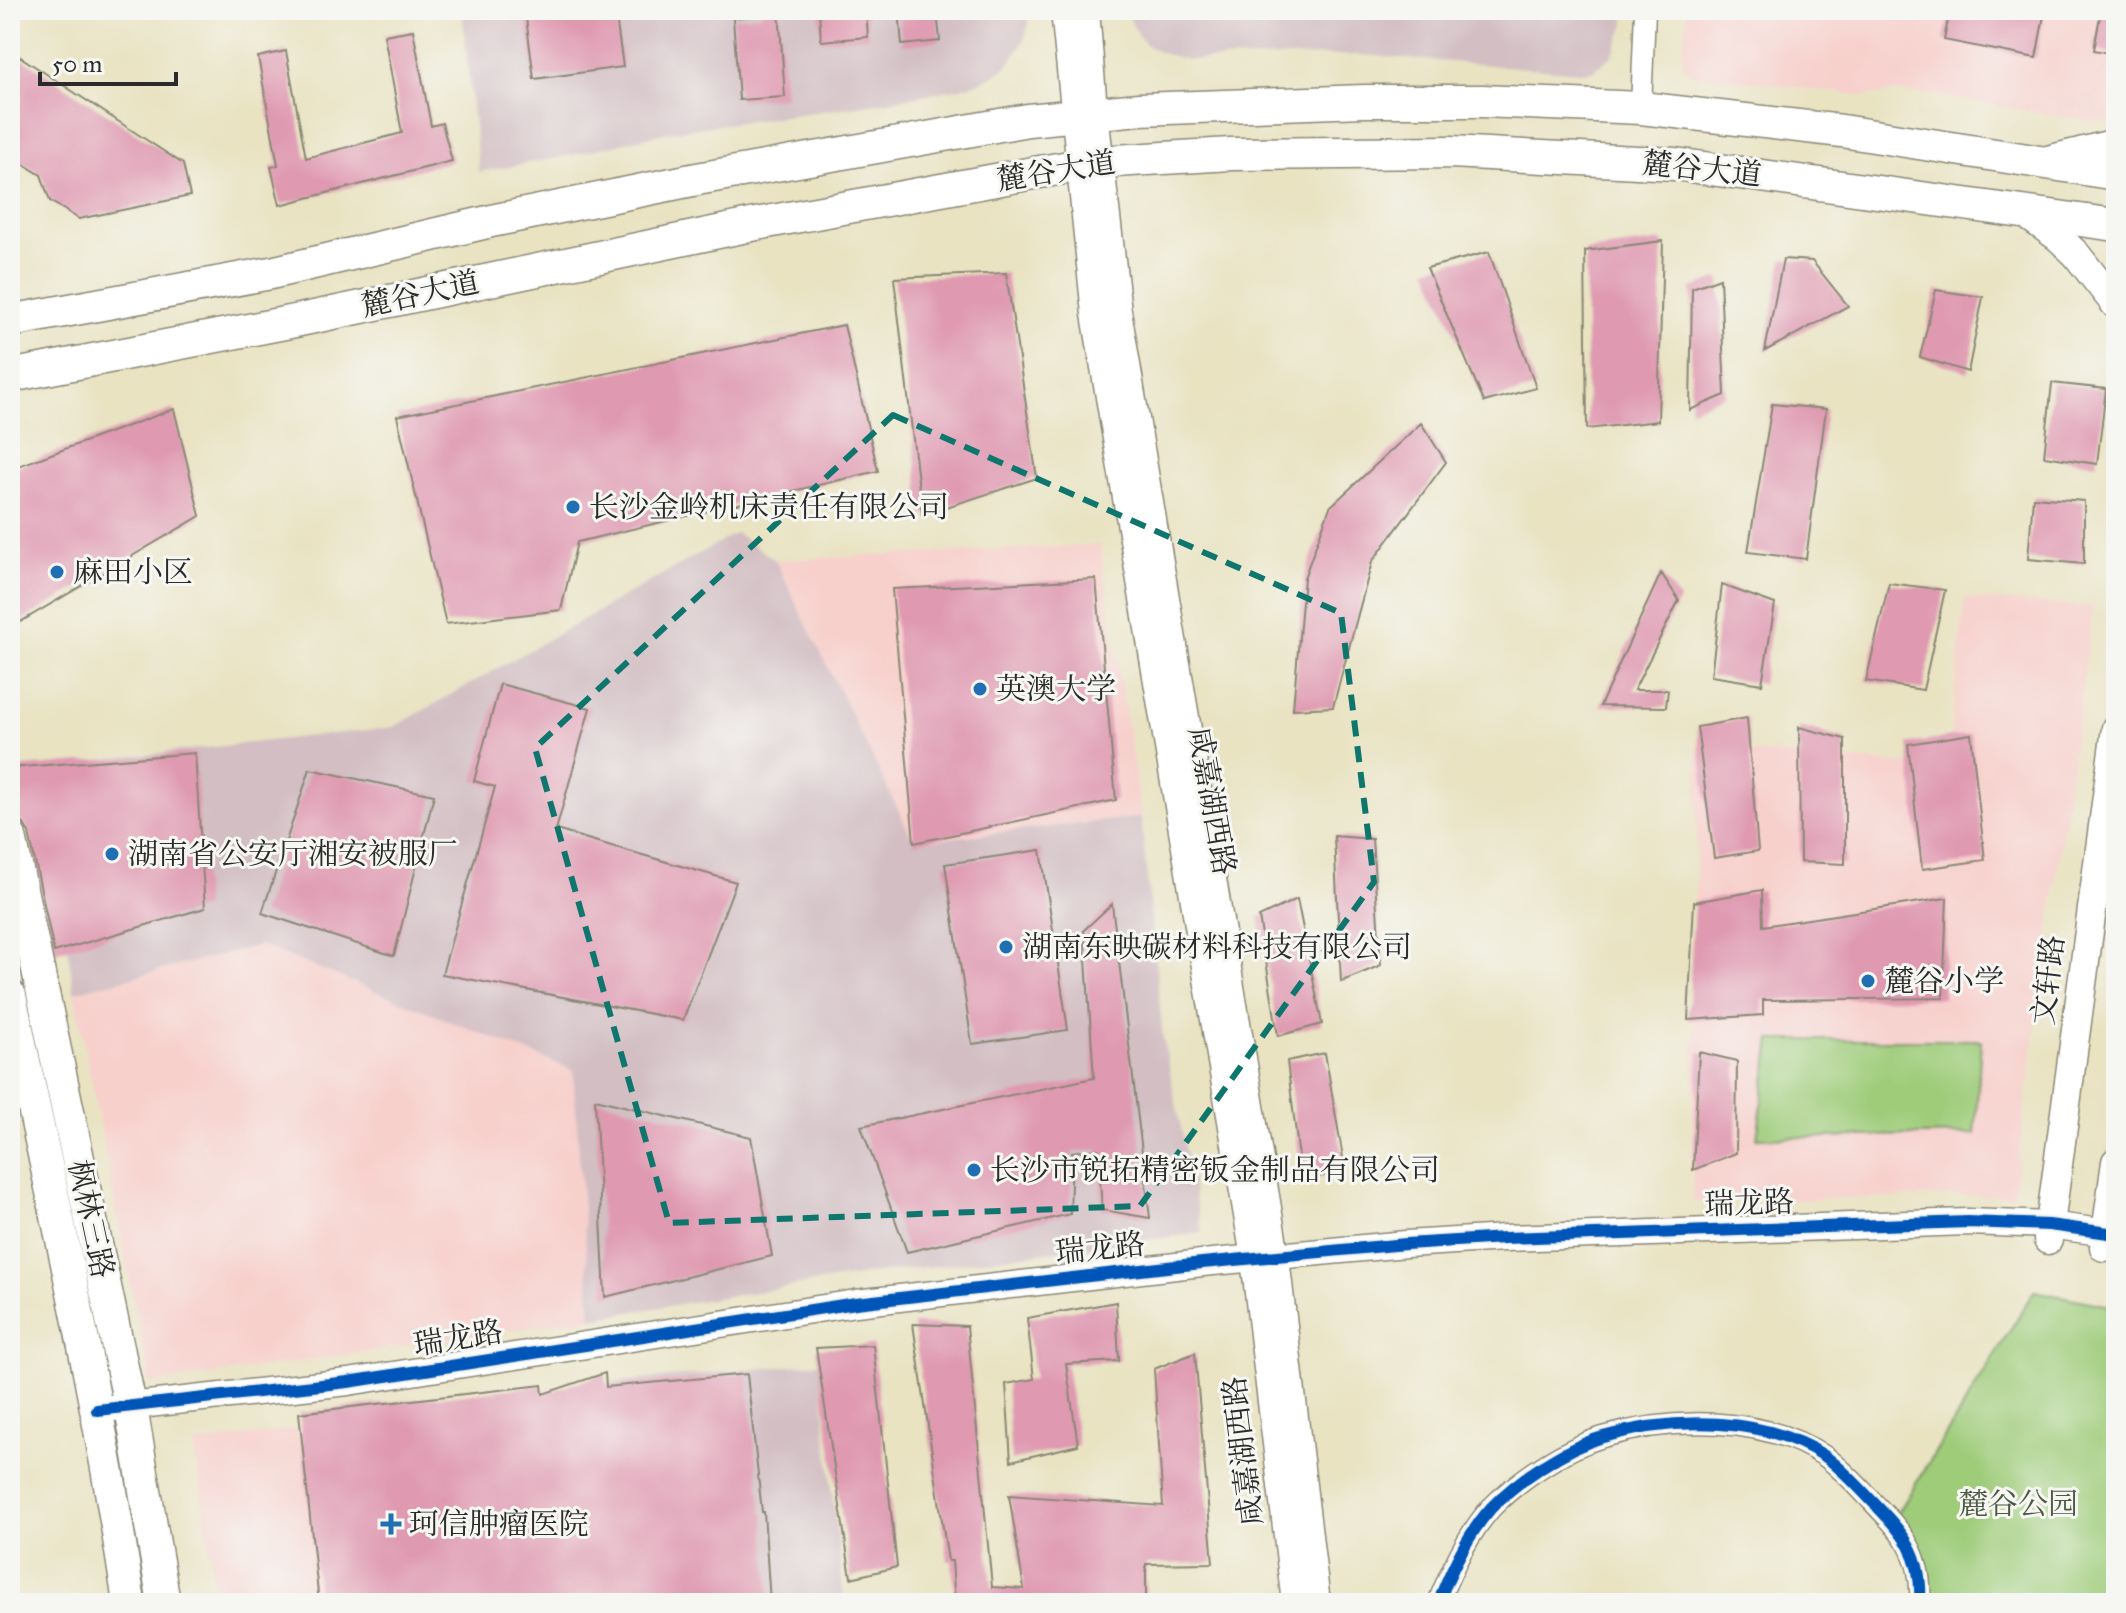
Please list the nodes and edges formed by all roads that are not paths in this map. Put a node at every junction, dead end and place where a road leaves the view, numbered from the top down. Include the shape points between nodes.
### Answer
1 (1065, 10) edge
2 (1085, 10) edge
3 (1645, 10) edge
4 (1641, 108) junction
5 (1084, 114) junction
6 (2116, 143) edge
7 (2035, 162) junction
8 (1089, 164) junction
9 (2116, 174) edge
10 (2024, 213) junction
11 (2116, 225) edge
12 (2116, 305) edge
13 (10, 321) edge
14 (10, 376) edge
15 (2116, 728) edge
16 (10, 837) edge
17 (10, 996) edge
18 (2116, 1162) edge
19 (2048, 1233) junction
20 (2111, 1241) edge
21 (1265, 1264) junction
22 (131, 1413) junction
23 (99, 1417) junction
24 (129, 1603) edge
25 (164, 1603) edge
26 (1296, 1603) edge
27 (1316, 1603) edge
28 (1438, 1603) edge
29 (1920, 1603) edge

1 - 5 main road, 咸嘉湖西路
2 - 5 main road, 咸嘉湖西路
3 - 4 street
4 - 5 main road, 麓谷大道 via 1364,101
4 - 7 main road, 麓谷大道 via 1842,131
5 - 8 main road, 咸嘉湖西路
5 - 13 main road, 麓谷大道 via 697,179 271,273
6 - 7 main road
7 - 9 main road, 麓谷大道
8 - 10 main road, 麓谷大道 via 1231,154 1420,152 1675,164
8 - 14 main road, 麓谷大道 via 756,224
8 - 21 main road, 咸嘉湖西路 via 1096,314
10 - 11 main road, 麓谷大道
10 - 12 main road via 2076,254
15 - 19 main road, 文轩路
16 - 22 main road, 枫林三路
17 - 23 main road, 枫林三路
18 - 20 main road
19 - 20 street, 瑞龙路
19 - 21 street, 瑞龙路 via 1968,1222 1505,1238 1406,1244
21 - 22 street, 瑞龙路 via 702,1337 351,1395
21 - 26 main road, 咸嘉湖西路
21 - 27 main road, 咸嘉湖西路
22 - 23 street, 瑞龙路
22 - 25 main road, 枫林三路
23 - 24 main road, 枫林三路
28 - 29 street via 1454,1563 1491,1509 1541,1466 1600,1437 1699,1423 1759,1430 1825,1457 1904,1534 1922,1577

